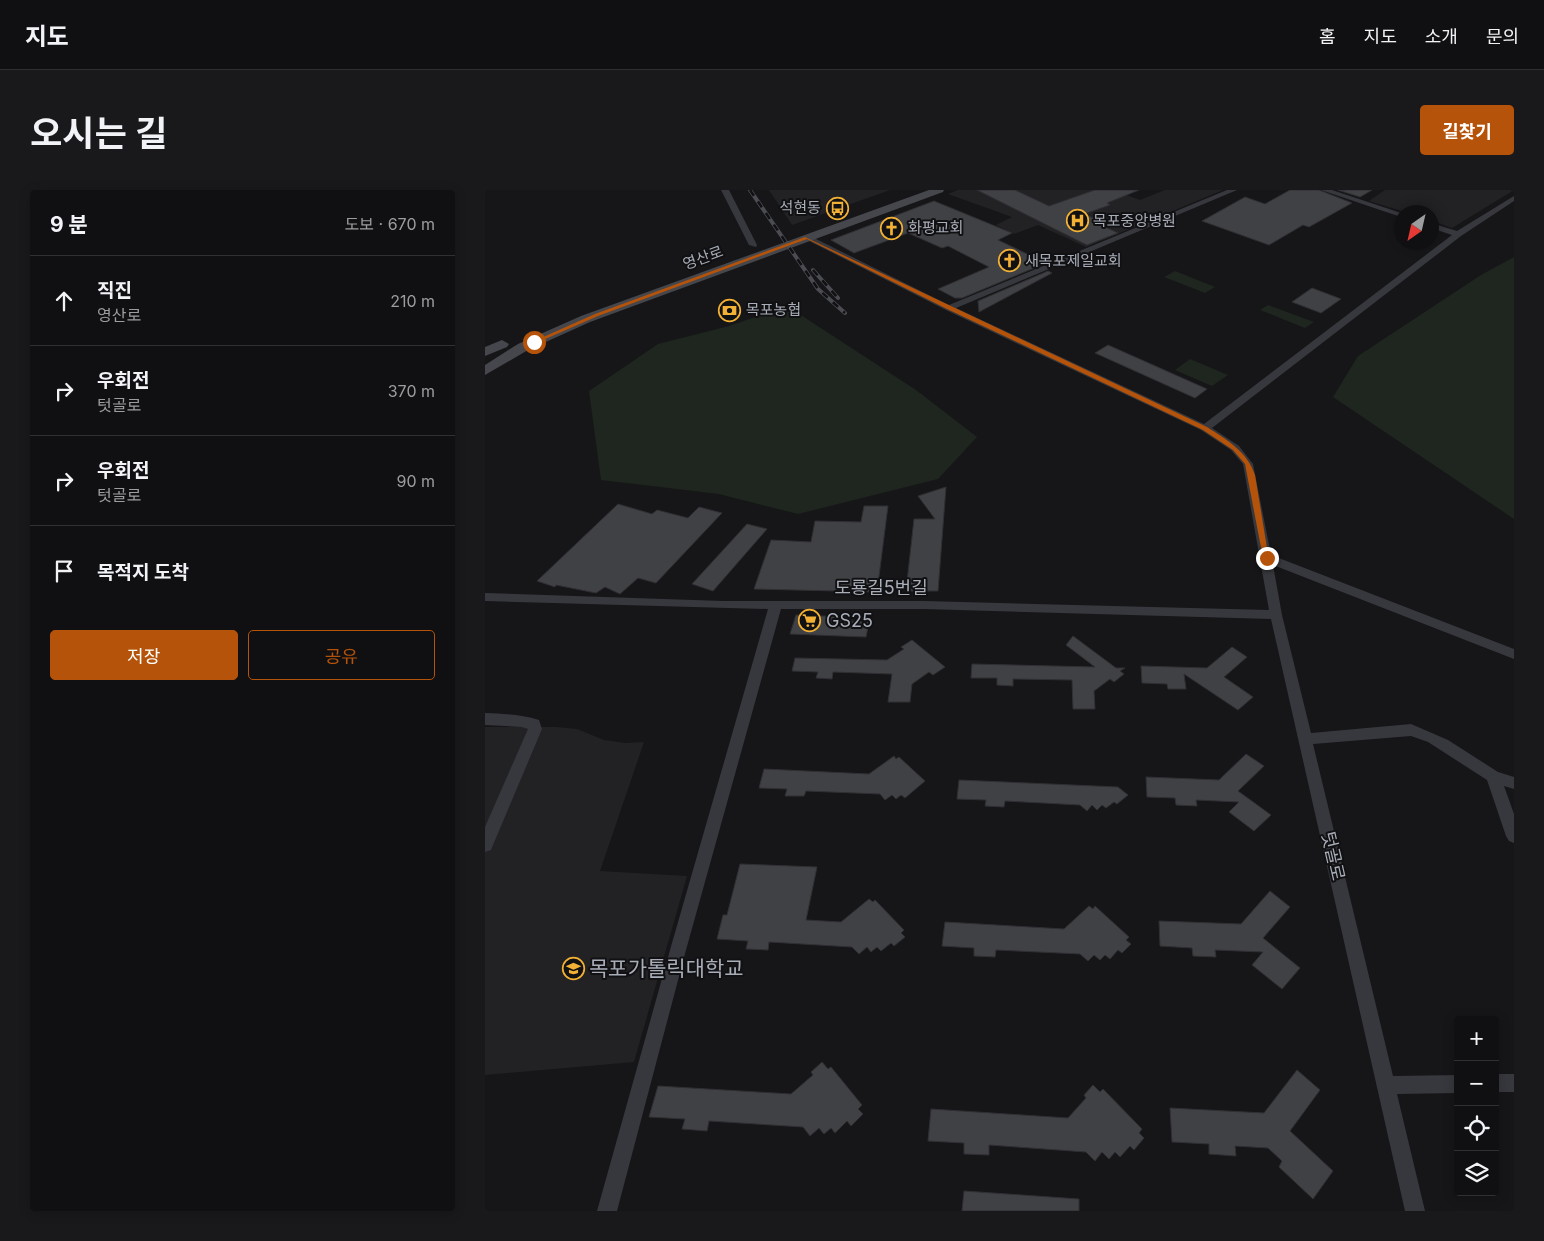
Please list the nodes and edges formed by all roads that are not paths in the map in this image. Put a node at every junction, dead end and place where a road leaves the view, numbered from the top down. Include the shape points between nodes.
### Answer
1 (725, 190) edge
2 (909, 190) edge
3 (939, 190) edge
4 (1233, 190) edge
5 (1325, 190) edge
6 (1514, 198) edge
7 (1394, 213) edge
8 (1439, 228) edge
9 (1457, 234) junction
10 (807, 238) junction
11 (753, 245) junction
12 (582, 307) dead end
13 (949, 308) junction
14 (544, 323) dead end
15 (485, 354) edge
16 (485, 371) edge
17 (1205, 428) junction
18 (1267, 558) junction
19 (485, 597) edge
20 (776, 605) junction
21 (1276, 614) junction
22 (1514, 654) edge
23 (485, 719) edge
24 (1305, 739) junction
25 (1493, 776) junction
26 (1514, 783) edge
27 (1514, 836) edge
28 (485, 845) edge
29 (1499, 1083) edge
30 (1514, 1083) edge
31 (1454, 1084) edge
32 (1387, 1085) junction
33 (607, 1211) edge
34 (1415, 1211) edge

1 - 11 street
2 - 11 street, 영산로
3 - 10 street, 영산로
4 - 13 street
5 - 7 street
6 - 9 street
8 - 9 street
9 - 17 street
10 - 13 street, 텃골로
10 - 16 street, 영산로 via 597,315 534,342
11 - 12 street, 영산로
13 - 17 street, 텃골로
14 - 15 street
17 - 18 street, 텃골로 via 1235,448 1248,464
18 - 21 street, 텃골로
18 - 22 street
19 - 20 street, 도룡길5번길
20 - 21 street, 도룡길5번길 via 924,605
20 - 33 street
21 - 24 street, 텃골로
23 - 28 street via 522,720 533,724 535,729
24 - 25 street via 1411,730 1464,755
24 - 32 street, 텃골로
25 - 26 street
25 - 27 street
29 - 30 street
31 - 32 street
32 - 34 street, 텃골로

